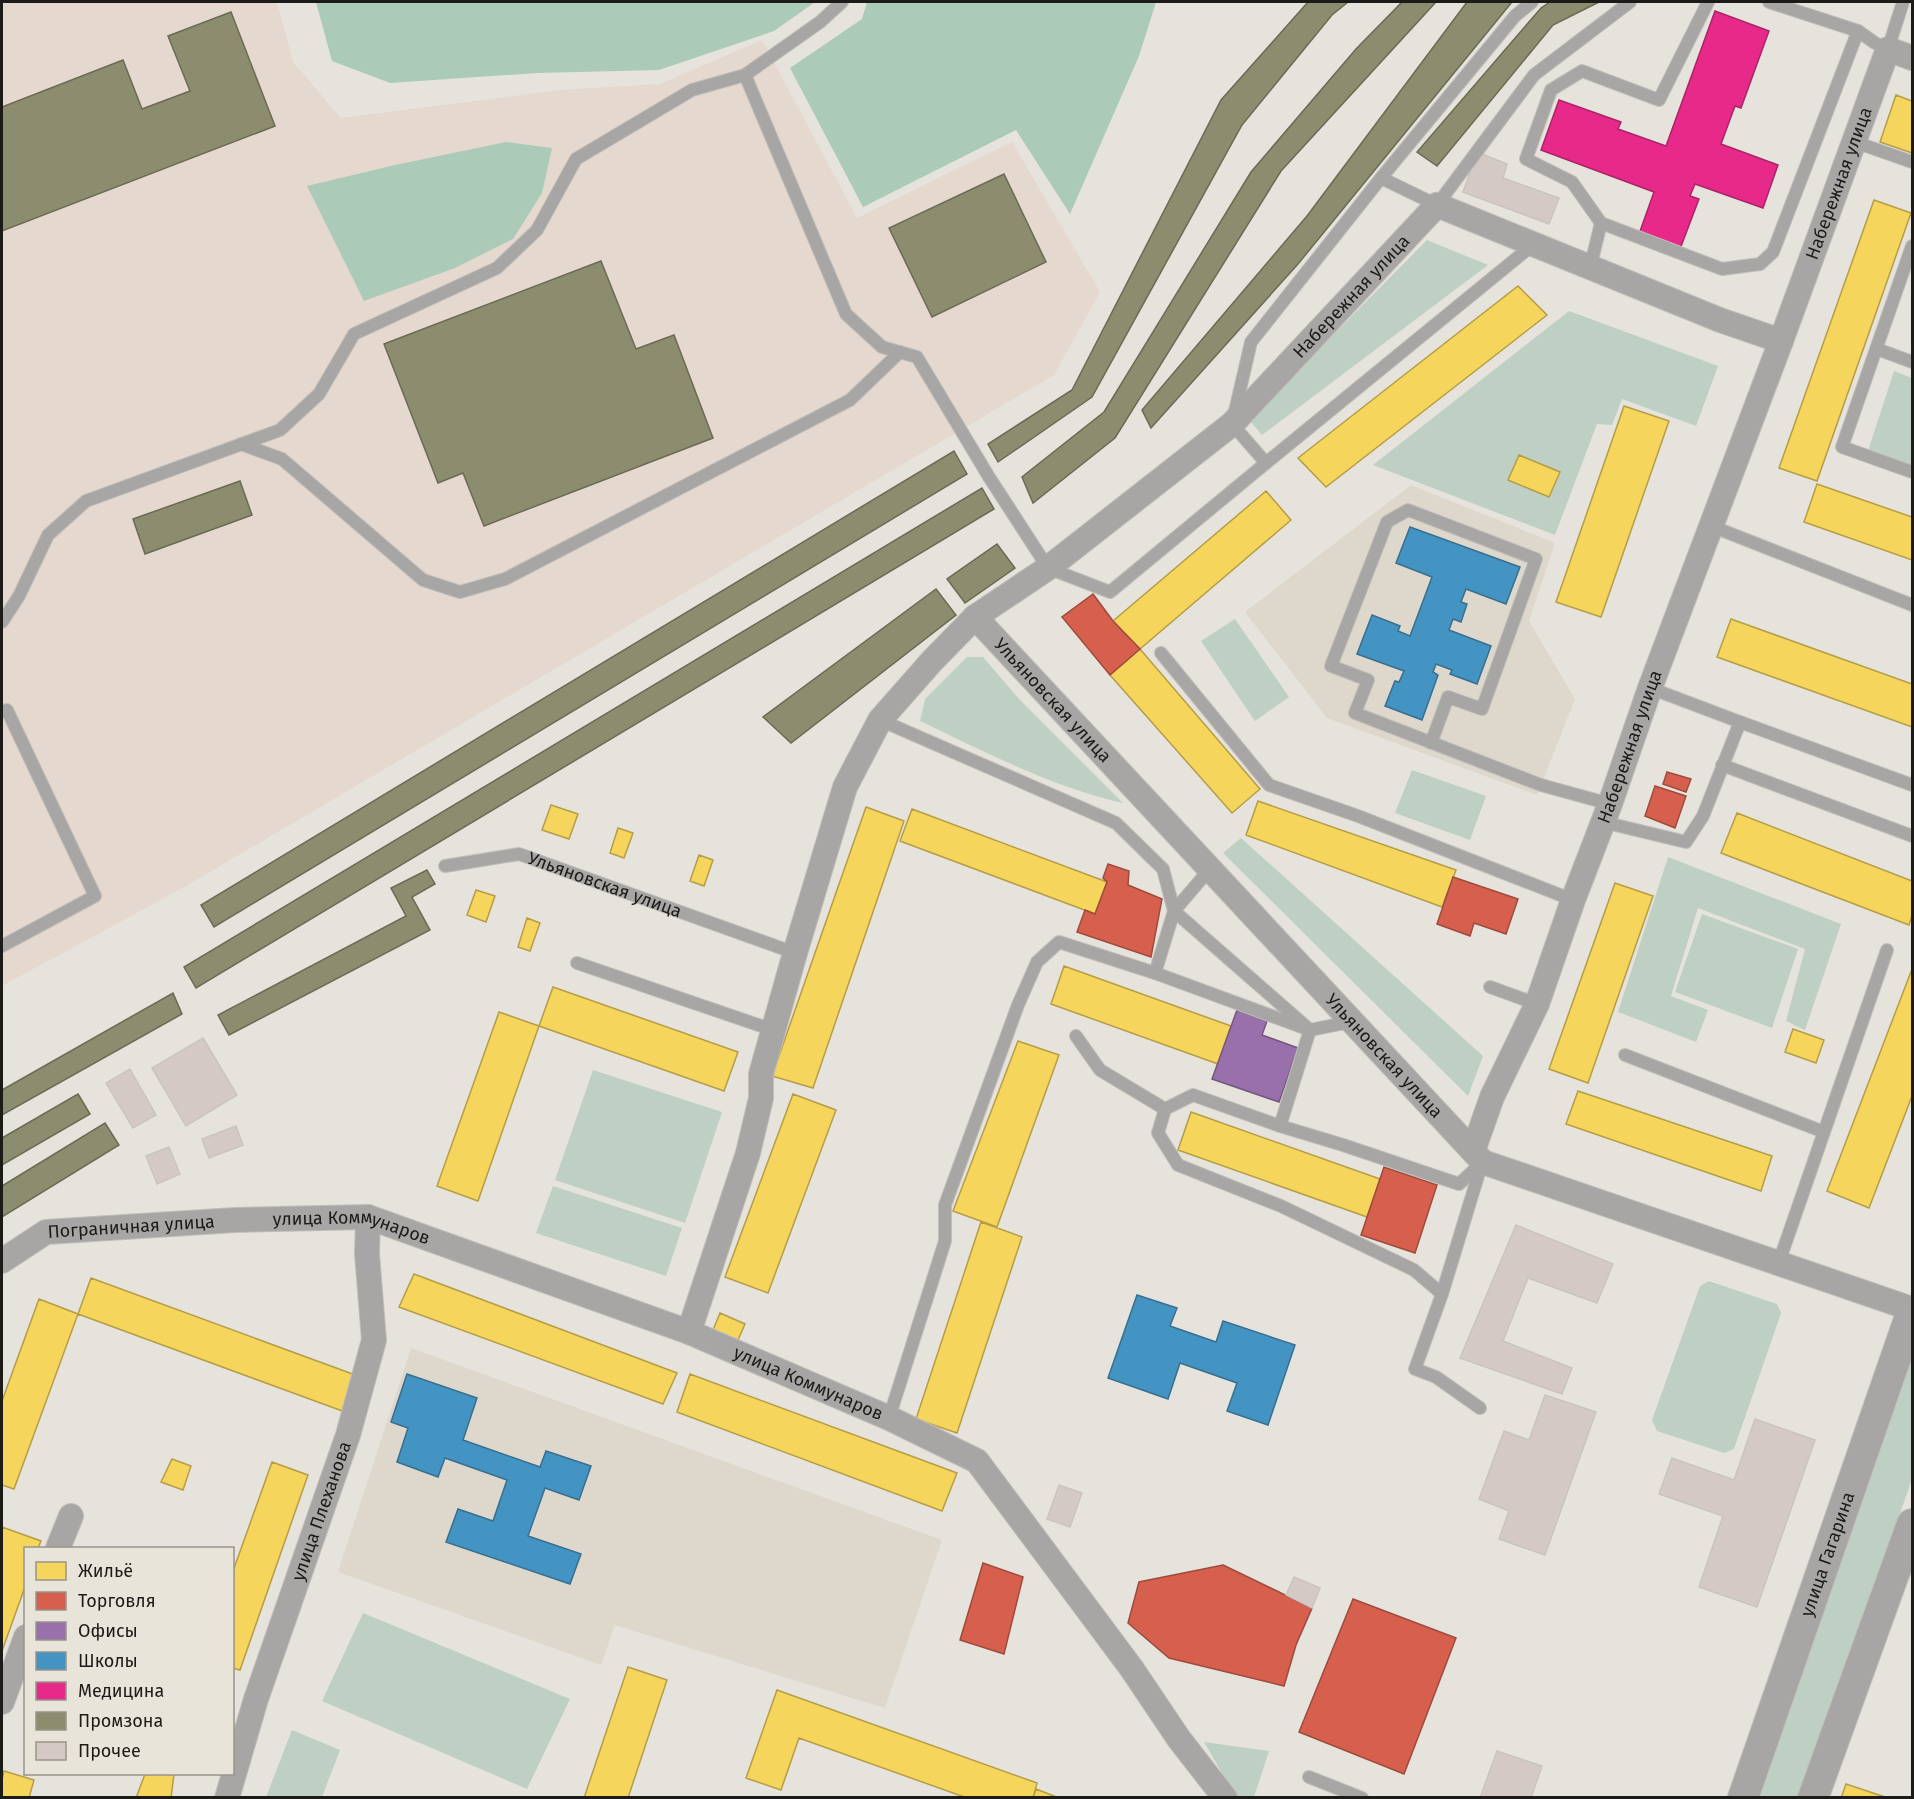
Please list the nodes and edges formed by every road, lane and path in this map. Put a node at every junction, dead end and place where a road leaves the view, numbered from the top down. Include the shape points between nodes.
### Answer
1 (842, 2) edge
2 (1532, 2) edge
3 (1630, 2) edge
4 (1708, 2) edge
5 (1769, 2) edge
6 (1903, 2) edge
7 (1858, 31) junction
8 (1888, 49) junction
9 (1912, 58) edge
10 (745, 75) junction
11 (1855, 142) junction
12 (1912, 162) edge
13 (1381, 178) junction
14 (1437, 205) junction
15 (1602, 223) junction
16 (1534, 244) junction
17 (1912, 246) edge
18 (1590, 268) junction
19 (1781, 341) junction
20 (1877, 350) junction
21 (900, 352) junction
22 (1912, 362) edge
23 (1232, 424) junction
24 (241, 444) junction
25 (1266, 463) junction
26 (1912, 472) edge
27 (1711, 526) junction
28 (1048, 568) junction
29 (1912, 605) edge
30 (975, 618) junction
31 (2, 622) edge
32 (1161, 653) dead end
33 (1650, 688) junction
34 (2, 712) edge
35 (880, 720) junction
36 (1740, 722) junction
37 (1431, 743) junction
38 (1722, 765) junction
39 (1912, 784) edge
40 (1607, 813) junction
41 (1912, 836) edge
42 (445, 866) dead end
43 (1209, 870) junction
44 (1573, 900) junction
45 (1174, 911) junction
46 (2, 946) edge
47 (1887, 950) dead end
48 (795, 952) junction
49 (577, 963) dead end
50 (1155, 973) junction
51 (1490, 987) dead end
52 (1537, 1004) junction
53 (1350, 1022) junction
54 (773, 1030) junction
55 (1310, 1030) junction
56 (1076, 1036) dead end
57 (1625, 1055) dead end
58 (1165, 1109) junction
59 (1280, 1126) junction
60 (1824, 1132) junction
61 (1478, 1157) junction
62 (368, 1217) junction
63 (235, 1220) joint
64 (2, 1261) edge
65 (1779, 1262) junction
66 (1442, 1294) junction
67 (1912, 1310) edge
68 (689, 1332) junction
69 (1480, 1408) dead end
70 (890, 1418) junction
71 (71, 1516) dead end
72 (1912, 1524) edge
73 (58, 1547) edge
74 (24, 1642) edge
75 (2, 1702) edge
76 (234, 1772) edge
77 (233, 1775) edge
78 (1309, 1777) dead end
79 (226, 1797) edge
80 (1225, 1797) edge
81 (1362, 1797) edge
82 (1743, 1797) edge
83 (1813, 1797) edge

1 - 10 lane
2 - 13 lane via 1515,16
3 - 14 lane via 1534,75
4 - 15 lane via 1659,100 1582,71 1551,90 1526,159 1572,182
5 - 7 lane
6 - 8 lane
7 - 8 lane
7 - 15 lane via 1773,252 1760,264 1722,269
8 - 9 street
8 - 11 street, Набережная улица
10 - 21 lane via 846,314 882,347
10 - 24 lane via 692,90 576,159 537,230 497,268 354,334 319,394 280,430
11 - 12 lane
11 - 19 street, Набережная улица
13 - 14 lane
13 - 23 lane via 1251,342
14 - 16 street
14 - 23 street, Набережная улица
15 - 18 lane
16 - 18 street
16 - 25 lane
17 - 20 lane
18 - 19 street
19 - 27 street, Набережная улица
20 - 22 lane
20 - 26 lane via 1842,447
21 - 24 lane via 850,400 505,579 460,592 423,580 282,459
21 - 28 lane via 917,357
23 - 25 lane
23 - 28 street, Набережная улица
24 - 31 lane via 86,501 48,535
25 - 28 lane via 1110,592
27 - 29 lane
27 - 33 street, Набережная улица
28 - 30 street, Набережная улица
30 - 35 street, Набережная улица
30 - 43 street, Ульяновская улица
32 - 44 lane via 1269,785
33 - 36 lane
33 - 40 street, Набережная улица
34 - 46 lane via 7,710 95,896
35 - 45 lane via 1116,823 1163,868
35 - 48 street, Набережная улица via 845,787
36 - 38 lane
36 - 39 lane
37 - 37 lane via 1448,697 1482,709 1536,558 1408,510 1387,522 1331,666 1368,680 1355,713
37 - 40 lane
38 - 40 lane via 1703,816 1686,842
38 - 41 lane
40 - 44 street, Набережная улица
42 - 48 lane, Ульяновская улица via 519,854
43 - 45 lane
43 - 53 street, Ульяновская улица
44 - 52 street, Набережная улица
45 - 50 lane
45 - 55 lane
47 - 60 lane
48 - 54 street, Набережная улица
49 - 54 lane
50 - 55 lane
50 - 70 lane via 1059,942 1037,962 945,1205 945,1241
51 - 52 lane
52 - 61 street, Набережная улица via 1492,1097
53 - 55 lane
53 - 61 street, Ульяновская улица
54 - 68 street, Набережная улица via 748,1153
55 - 59 lane
56 - 58 lane via 1100,1070
57 - 60 lane
58 - 59 lane via 1193,1095
58 - 66 lane via 1158,1133 1178,1166 1281,1206 1374,1250 1414,1270
59 - 61 lane via 1459,1184
60 - 65 lane
61 - 65 street, Ульяновская улица
61 - 66 lane
62 - 63 street, улица Коммунаров
62 - 68 street, улица Коммунаров
62 - 76 street, улица Плеханова via 374,1340 348,1435
63 - 64 street, Пограничная улица via 46,1232
65 - 67 street, Ульяновская улица
66 - 69 lane via 1415,1369 1436,1377
67 - 82 street, улица Гагарина
68 - 70 street, улица Коммунаров
70 - 80 street, улица Коммунаров via 977,1461
71 - 73 street
72 - 83 street
74 - 75 street
77 - 79 street, улица Плеханова
78 - 81 lane

